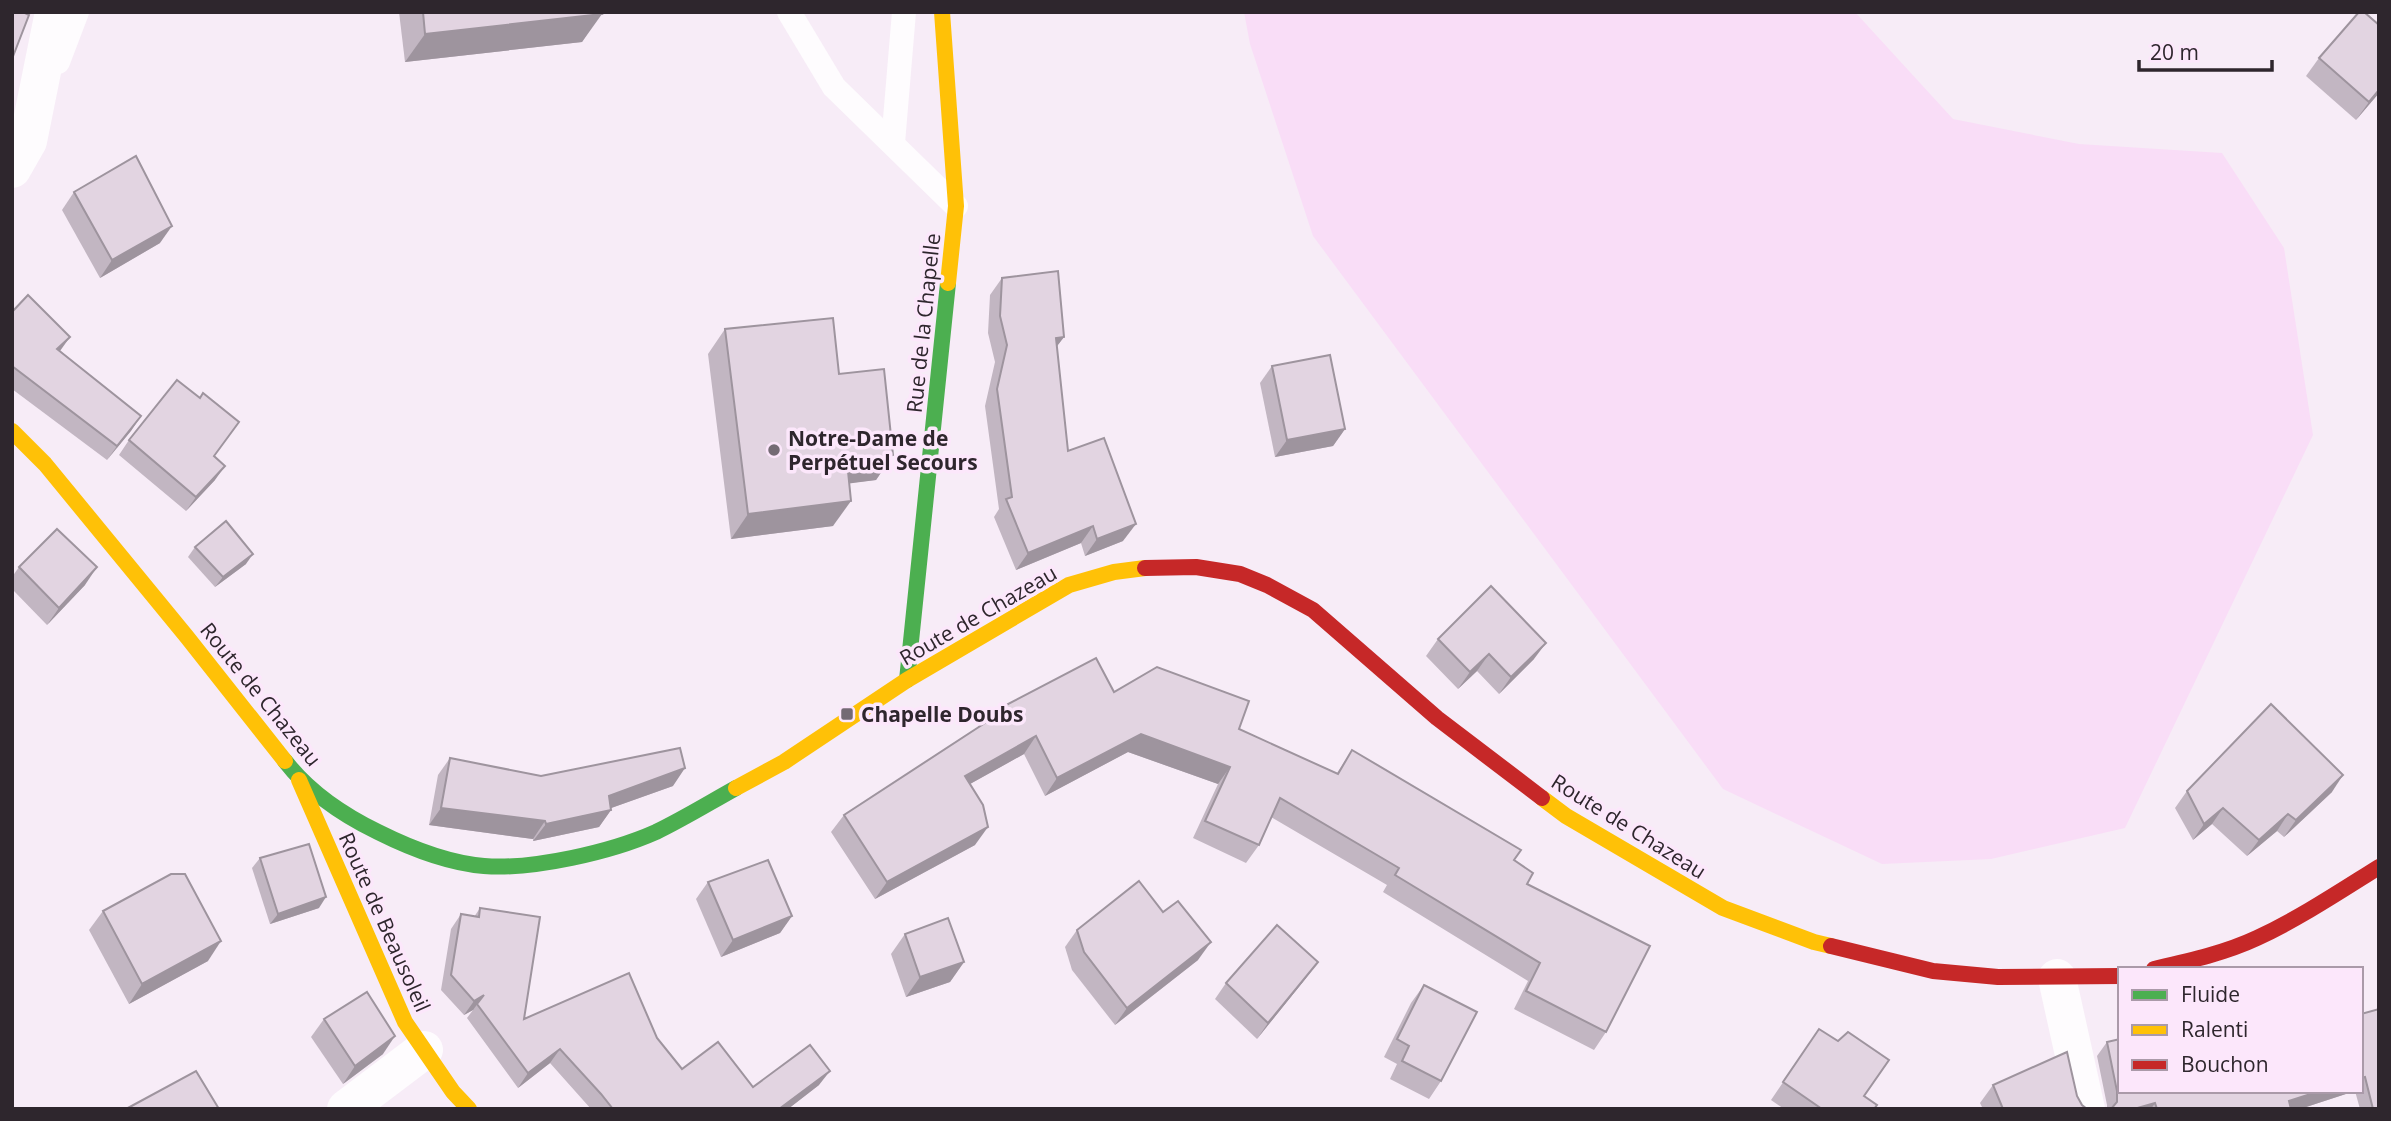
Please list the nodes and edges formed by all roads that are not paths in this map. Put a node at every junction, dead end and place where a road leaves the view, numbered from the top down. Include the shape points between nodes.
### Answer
1 (54, 12) edge
2 (77, 12) edge
3 (789, 12) edge
4 (904, 12) edge
5 (942, 12) edge
6 (893, 143) junction
7 (20, 155) edge
8 (956, 206) junction
9 (12, 430) edge
10 (907, 680) junction
11 (298, 778) junction
12 (2379, 867) edge
13 (2164, 967) edge
14 (2118, 975) edge
15 (2057, 978) junction
16 (424, 1050) junction
17 (346, 1109) edge
18 (470, 1109) edge
19 (2086, 1109) edge

1 - 7 street
2 - 7 lane
3 - 6 lane via 834,87
4 - 6 lane
5 - 8 main road, Rue de la Chapelle
6 - 8 lane
8 - 10 main road, Rue de la Chapelle
9 - 11 main road, Route de Chazeau via 45,464
10 - 11 main road, Route de Chazeau via 784,762 655,832 611,847 524,865 483,866 400,843 352,819
10 - 15 main road, Route de Chazeau via 1069,585 1154,567 1240,574 1313,610 1437,718 1566,816 1723,908 1814,942 1933,971
11 - 16 main road, Route de Beausoleil via 405,1022
12 - 13 main road via 2300,916 2238,946
14 - 15 main road, Route de Chazeau
15 - 19 street
16 - 17 street
16 - 18 main road, Route de Beausoleil

